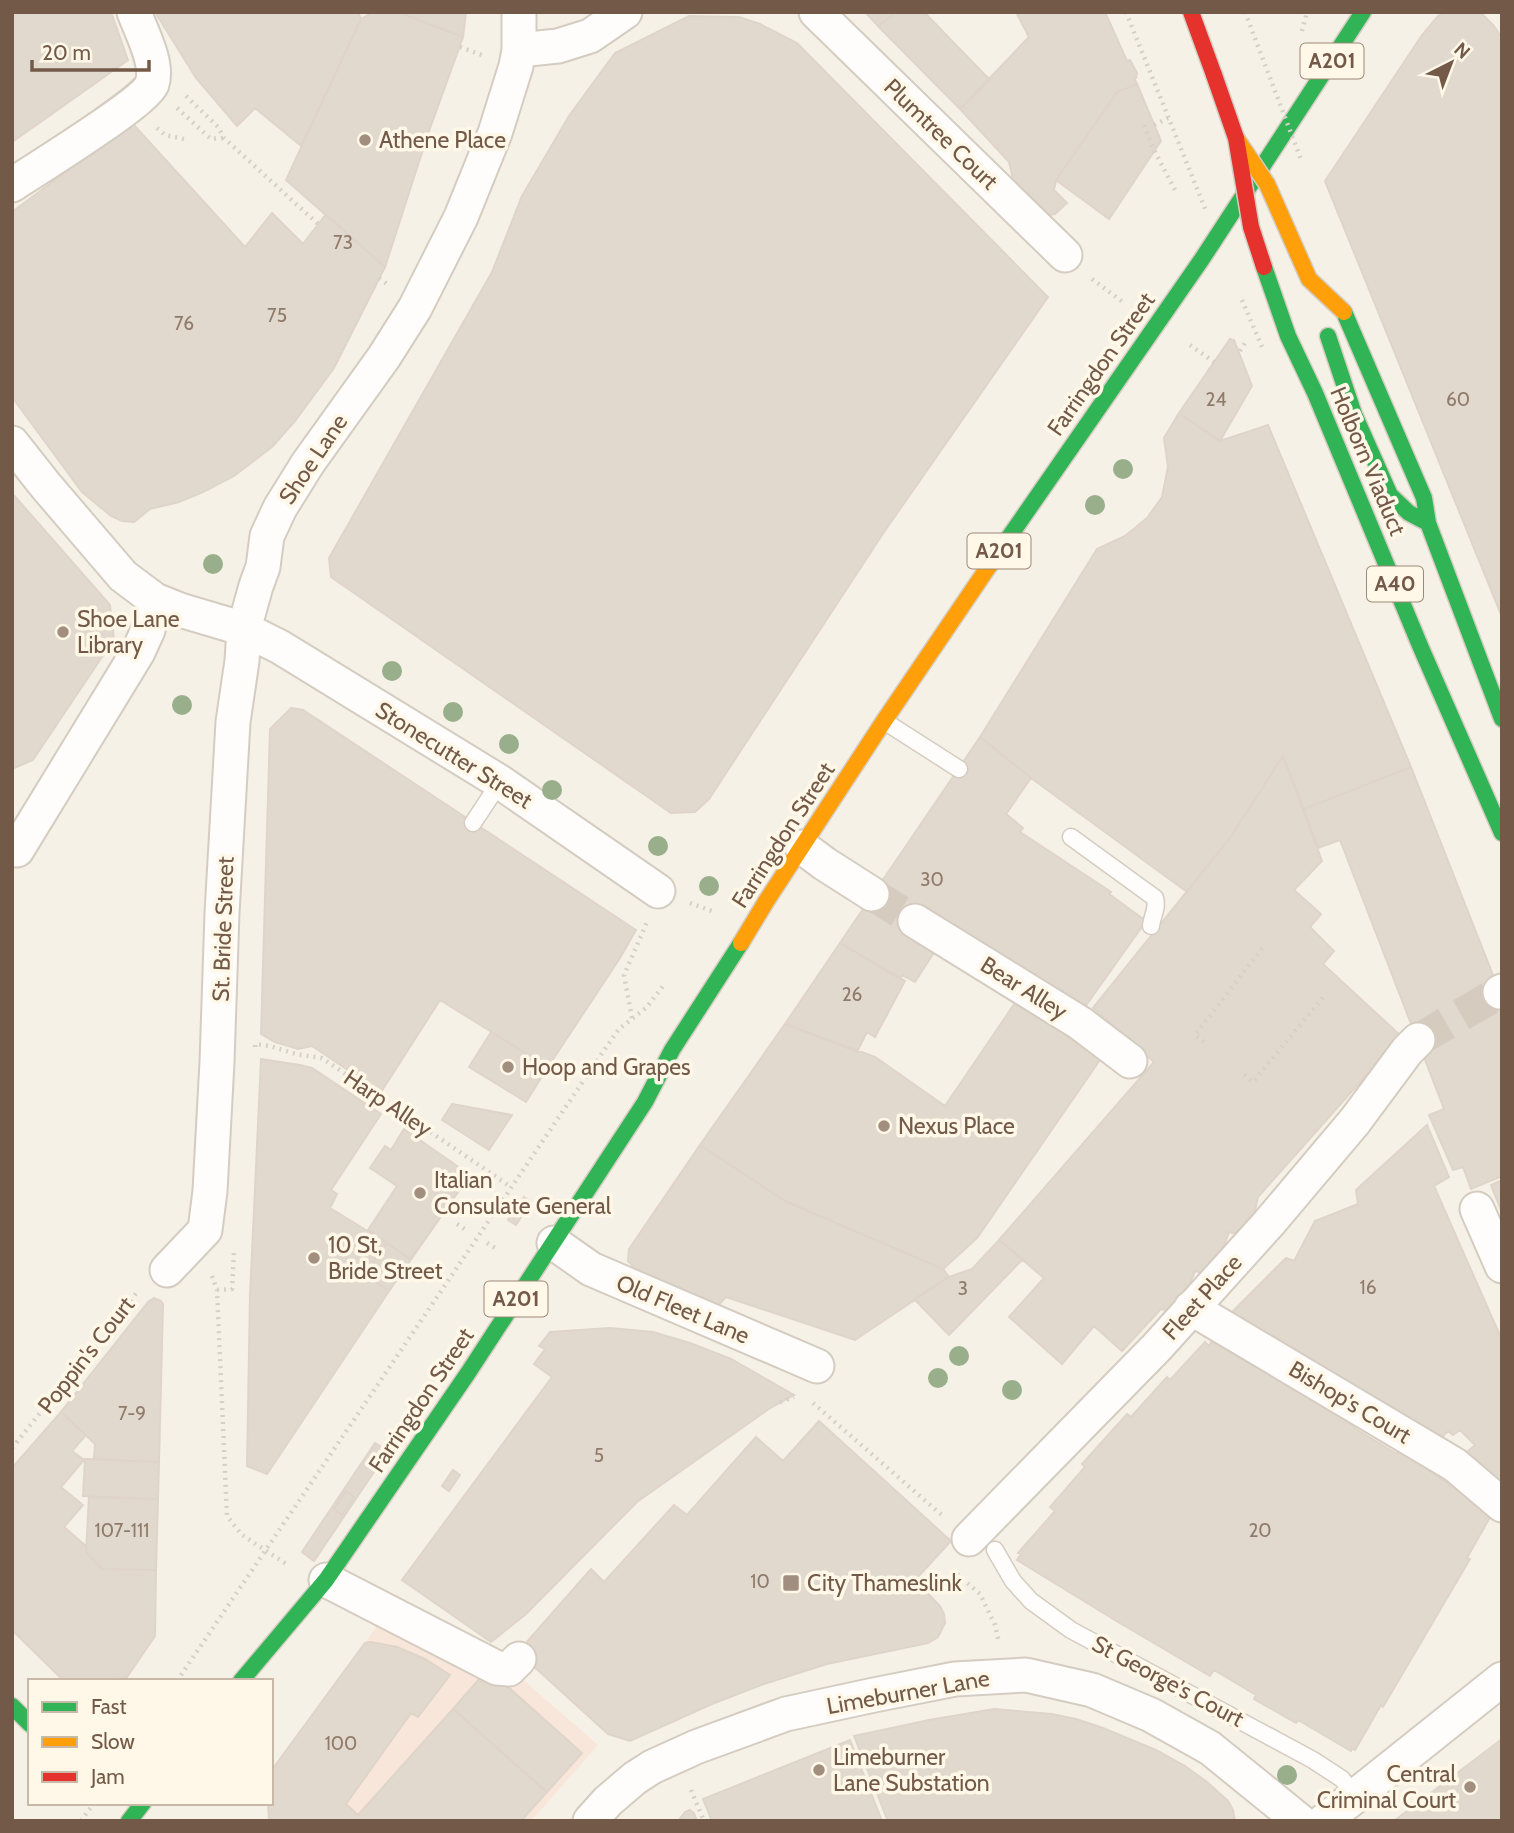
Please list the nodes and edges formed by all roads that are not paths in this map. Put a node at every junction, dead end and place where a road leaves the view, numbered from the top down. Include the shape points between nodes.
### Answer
1 (134, 12) edge
2 (519, 12) edge
3 (544, 12) edge
4 (625, 12) edge
5 (816, 12) edge
6 (1191, 12) edge
7 (1363, 12) edge
8 (504, 53) junction
9 (1236, 138) junction
10 (12, 185) edge
11 (1065, 255) road end
12 (1309, 279) junction
13 (12, 443) edge
14 (1428, 523) junction
15 (155, 600) junction
16 (244, 629) junction
17 (1502, 719) edge
18 (884, 720) junction
19 (959, 769) dead end
20 (500, 782) junction
21 (473, 823) dead end
22 (1502, 833) edge
23 (1071, 837) dead end
24 (802, 847) junction
25 (15, 853) edge
26 (658, 891) road end
27 (872, 894) tunnel mouth
28 (915, 921) tunnel mouth
29 (1151, 926) dead end
30 (1418, 1040) tunnel mouth
31 (1130, 1061) dead end
32 (1477, 1209) dead end
33 (554, 1243) junction
34 (1502, 1266) edge
35 (167, 1270) road end
36 (1191, 1308) junction
37 (810, 1380) road end
38 (1502, 1505) edge
39 (982, 1544) joint
40 (326, 1580) junction
41 (519, 1659) dead end
42 (243, 1679) edge
43 (1502, 1679) edge
44 (12, 1706) edge
45 (28, 1722) edge
46 (1355, 1796) junction
47 (141, 1805) edge
48 (126, 1818) edge
49 (590, 1821) edge
50 (1300, 1821) edge
51 (1324, 1821) edge

1 - 10 street via 154,65 152,85 132,105
2 - 8 street
3 - 8 street
4 - 8 street via 590,36 558,46
5 - 11 street, Plumtree Court
6 - 9 main road, Holborn Viaduct / A40, bridge
7 - 18 main road, Farringdon Street / A201 via 1202,258
8 - 16 street, Shoe Lane via 516,66 466,205 415,308 279,508 267,536 263,567
9 - 12 main road, Holborn Viaduct / A40, bridge via 1267,184
9 - 22 main road, Holborn Viaduct / A40, bridge via 1251,227 1288,336
12 - 14 main road, bridge via 1343,312 1423,498
12 - 14 main road, Holborn Viaduct / A40 via 1354,414 1390,495
13 - 15 street via 123,576
14 - 17 main road, Holborn Viaduct / A40
15 - 16 street
15 - 25 street via 138,652
16 - 20 street, Stonecutter Street
16 - 35 street, St. Bride Street via 233,722 210,1191 205,1230
18 - 19 lane
18 - 24 main road, Farringdon Street / A201
20 - 21 lane
20 - 26 street, Stonecutter Street
23 - 29 lane via 1155,898
24 - 27 street
24 - 33 main road, Farringdon Street / A201
28 - 31 street, Bear Alley via 1084,1019
30 - 36 street, Fleet Place via 1269,1223
32 - 34 street
33 - 37 street, Old Fleet Lane via 592,1269
33 - 40 main road, Farringdon Street / A201
36 - 38 street, Bishop's Court via 1455,1465
36 - 39 street, Fleet Place
39 - 46 lane, St George's Court via 1031,1601 1071,1630 1313,1759 1342,1779
40 - 41 street via 497,1668 509,1669
40 - 42 main road, Farringdon Street / A201
43 - 46 street
44 - 45 main road
46 - 51 street
47 - 48 main road
49 - 50 street, Limeburner Lane via 652,1767 786,1714 955,1679 1026,1675 1092,1690 1151,1715 1210,1748

